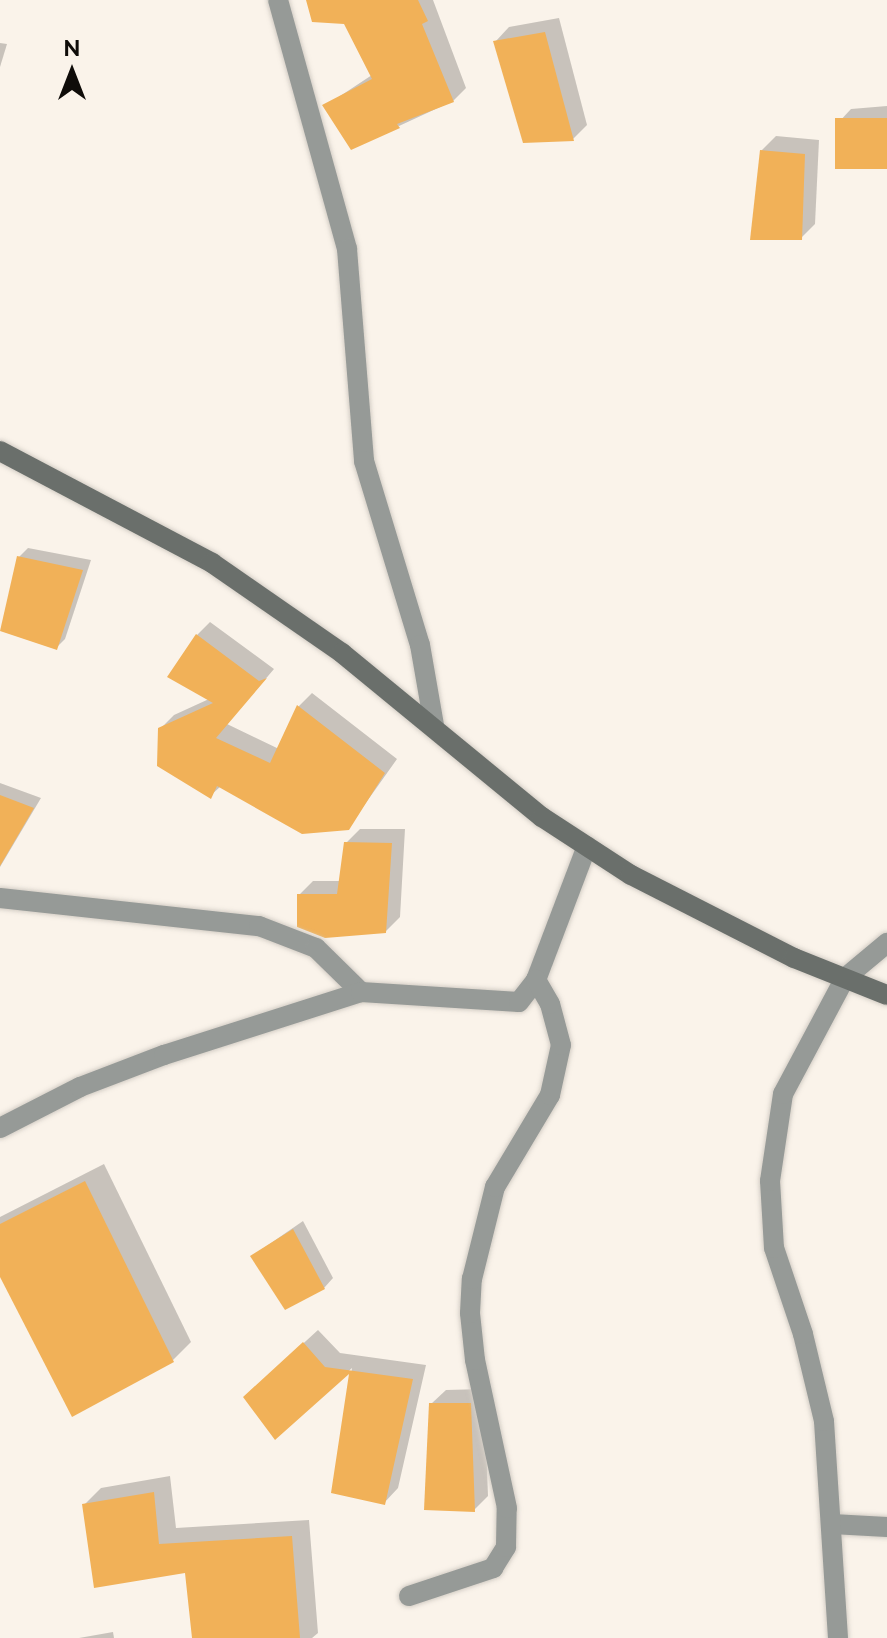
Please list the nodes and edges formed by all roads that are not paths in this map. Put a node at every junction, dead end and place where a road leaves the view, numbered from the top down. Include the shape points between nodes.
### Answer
1 (278, 0) edge
2 (0, 451) edge
3 (434, 725) junction
4 (587, 846) junction
5 (0, 898) edge
6 (887, 943) edge
7 (845, 978) junction
8 (536, 980) junction
9 (361, 992) junction
10 (887, 995) edge
11 (0, 1128) edge
12 (832, 1524) junction
13 (887, 1527) edge
14 (409, 1596) dead end
15 (838, 1638) edge

1 - 3 street via 347,249 364,461 420,645
2 - 3 main road via 212,563
3 - 4 main road via 542,817
4 - 7 main road via 645,882 794,958
4 - 8 street
5 - 9 street via 259,926 316,948
6 - 7 street
7 - 10 main road
7 - 12 street via 783,1094 770,1181 774,1248 824,1421
8 - 9 street via 519,1002 499,1004
8 - 14 street via 550,1004 561,1045 550,1095 495,1187 472,1279 470,1313 507,1508 506,1547 493,1568
9 - 11 street via 150,1060 80,1087
12 - 13 street
12 - 15 street

